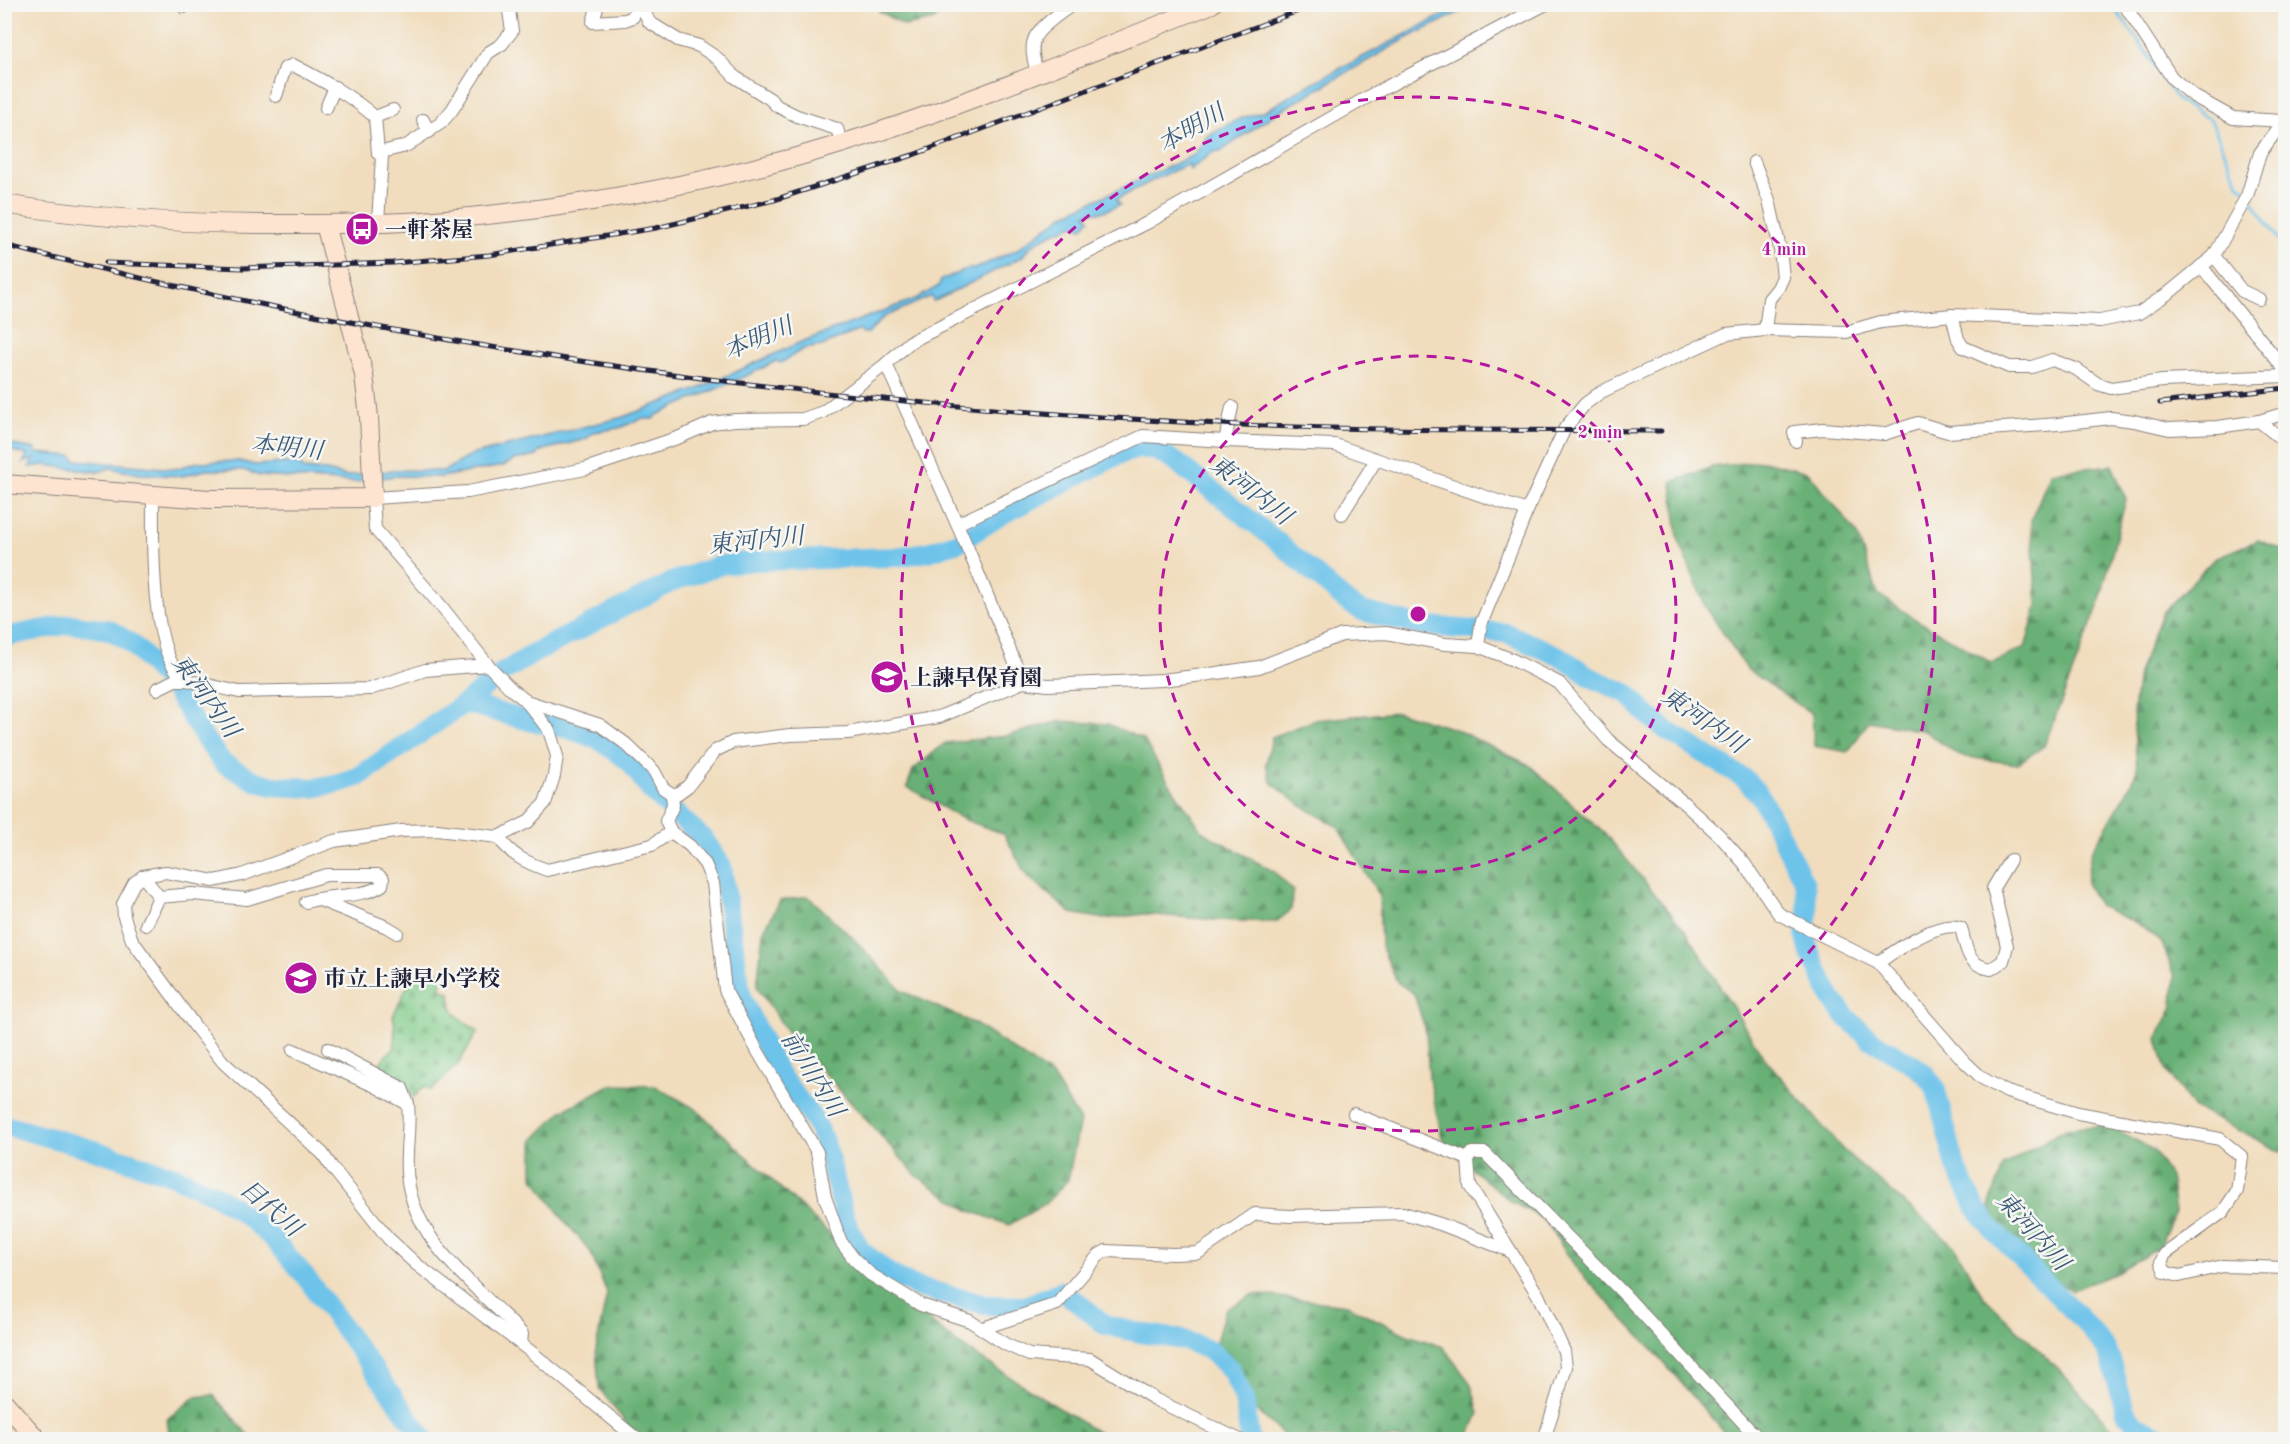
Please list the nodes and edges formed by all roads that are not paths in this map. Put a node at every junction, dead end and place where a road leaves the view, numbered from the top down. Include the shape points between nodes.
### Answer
1 (508, 4) edge
2 (598, 4) edge
3 (639, 4) edge
4 (1073, 4) edge
5 (1212, 4) edge
6 (1546, 4) edge
7 (2124, 4) edge
8 (1037, 74) junction
9 (335, 87) junction
10 (276, 96) dead end
11 (451, 98) dead end
12 (326, 108) dead end
13 (393, 110) dead end
14 (375, 117) junction
15 (2284, 119) edge
16 (423, 120) dead end
17 (441, 123) junction
18 (429, 132) junction
19 (842, 144) junction
20 (378, 153) junction
21 (1754, 162) dead end
22 (4, 204) edge
23 (378, 223) junction
24 (325, 224) junction
25 (2214, 256) junction
26 (2201, 266) junction
27 (2259, 299) dead end
28 (1952, 315) junction
29 (1765, 330) junction
30 (886, 364) junction
31 (2286, 371) edge
32 (2286, 376) edge
33 (1232, 407) dead end
34 (2286, 413) edge
35 (2259, 421) junction
36 (1225, 441) junction
37 (1796, 441) dead end
38 (2286, 446) edge
39 (1376, 459) junction
40 (4, 484) edge
41 (372, 493) junction
42 (153, 495) junction
43 (1527, 511) junction
44 (1342, 514) dead end
45 (959, 529) junction
46 (1478, 645) junction
47 (490, 667) junction
48 (181, 680) junction
49 (1023, 682) junction
50 (157, 689) dead end
51 (525, 700) junction
52 (673, 799) junction
53 (668, 826) junction
54 (498, 837) junction
55 (2010, 860) dead end
56 (143, 876) junction
57 (159, 897) junction
58 (146, 925) dead end
59 (397, 933) dead end
60 (1878, 963) junction
61 (328, 1049) dead end
62 (294, 1050) dead end
63 (408, 1104) junction
64 (1354, 1114) dead end
65 (1468, 1160) junction
66 (1510, 1251) junction
67 (2286, 1268) edge
68 (983, 1328) junction
69 (521, 1344) junction
70 (4, 1402) edge
71 (1239, 1439) edge
72 (38, 1440) edge
73 (638, 1440) edge
74 (1544, 1440) edge
75 (1761, 1440) edge

1 - 17 street via 512,31 488,53
2 - 3 street via 592,22 633,17
3 - 19 street via 656,28 699,46 777,106 837,129
4 - 8 street via 1034,38 1032,53
5 - 8 street
6 - 30 street via 1373,94 1147,223 910,342
7 - 15 street via 2172,78 2195,97 2233,118
8 - 19 street
9 - 10 street via 292,65 285,69
9 - 12 street
9 - 14 street
11 - 17 street
13 - 14 street
14 - 20 street
15 - 25 street via 2260,153 2249,191
16 - 18 street
17 - 18 street
18 - 20 street via 406,146
19 - 23 street via 644,192 472,216
20 - 23 street via 382,156
21 - 29 street via 1769,200 1782,277 1769,299
22 - 24 street via 114,218
23 - 24 street
24 - 41 street via 364,375
25 - 26 street
25 - 27 street via 2242,291
26 - 28 street via 2139,314 2123,318 2067,321
26 - 31 street
28 - 29 street via 1881,322 1846,332
28 - 32 street via 1963,347 2009,367 2032,367 2052,360 2111,388 2162,381
29 - 43 street via 1726,334 1601,392 1585,404 1565,428
30 - 41 street via 823,412 803,419 712,423 585,469 468,492
30 - 45 street
33 - 36 street
34 - 35 street
35 - 37 street via 2169,429 2111,418 1948,432 1918,423 1884,434 1823,429 1794,432
35 - 38 street
36 - 39 street via 1335,446
36 - 45 street via 1143,436
39 - 43 street
39 - 44 street
40 - 42 street
41 - 42 street via 232,500
41 - 47 street via 375,529
42 - 48 street via 157,617
43 - 46 street via 1481,624
45 - 49 street
46 - 49 street via 1445,644 1386,633 1341,635 1259,667 1162,680 1048,685
46 - 60 street via 1559,683 1608,740 1719,836 1779,914
47 - 48 street via 425,670 370,689 239,692
47 - 51 street
48 - 50 street
49 - 52 street via 939,717 848,734 790,735 733,742 715,751
51 - 52 street via 600,725 654,771
51 - 54 street via 549,730 557,756 554,776 545,803 528,822
52 - 53 street
53 - 54 street via 652,845 547,870 509,852
53 - 68 street via 705,864 713,883 725,990 817,1152 825,1197 841,1242 870,1274 921,1305
54 - 56 street via 437,830 401,831 334,841 242,875 214,881 166,872
55 - 60 street via 1993,888 2007,946 2003,961 1991,969 1971,961 1960,928 1953,924 1901,947
56 - 57 street
56 - 69 street via 134,883 123,904 132,940 216,1053 323,1154 388,1238
57 - 58 street
57 - 59 street via 192,894 247,899 326,875 378,875 383,879 382,885 373,892 311,900
60 - 67 street via 1964,1061 1982,1078 2007,1092 2078,1113 2220,1139 2235,1149 2242,1157 2237,1191 2223,1212 2165,1254 2161,1262 2165,1272 2179,1276 2223,1266
61 - 63 street via 402,1088
62 - 63 street
63 - 69 street via 407,1168 417,1213 454,1266 522,1334
64 - 65 street
65 - 66 street via 1470,1186
65 - 75 street via 1472,1153 1485,1153
66 - 68 street via 1403,1213 1255,1214 1198,1253 1106,1251 1057,1304
66 - 74 street via 1538,1295 1564,1351 1566,1367
68 - 71 street via 1005,1344 1029,1354 1090,1359 1156,1400
69 - 73 street
70 - 72 street

